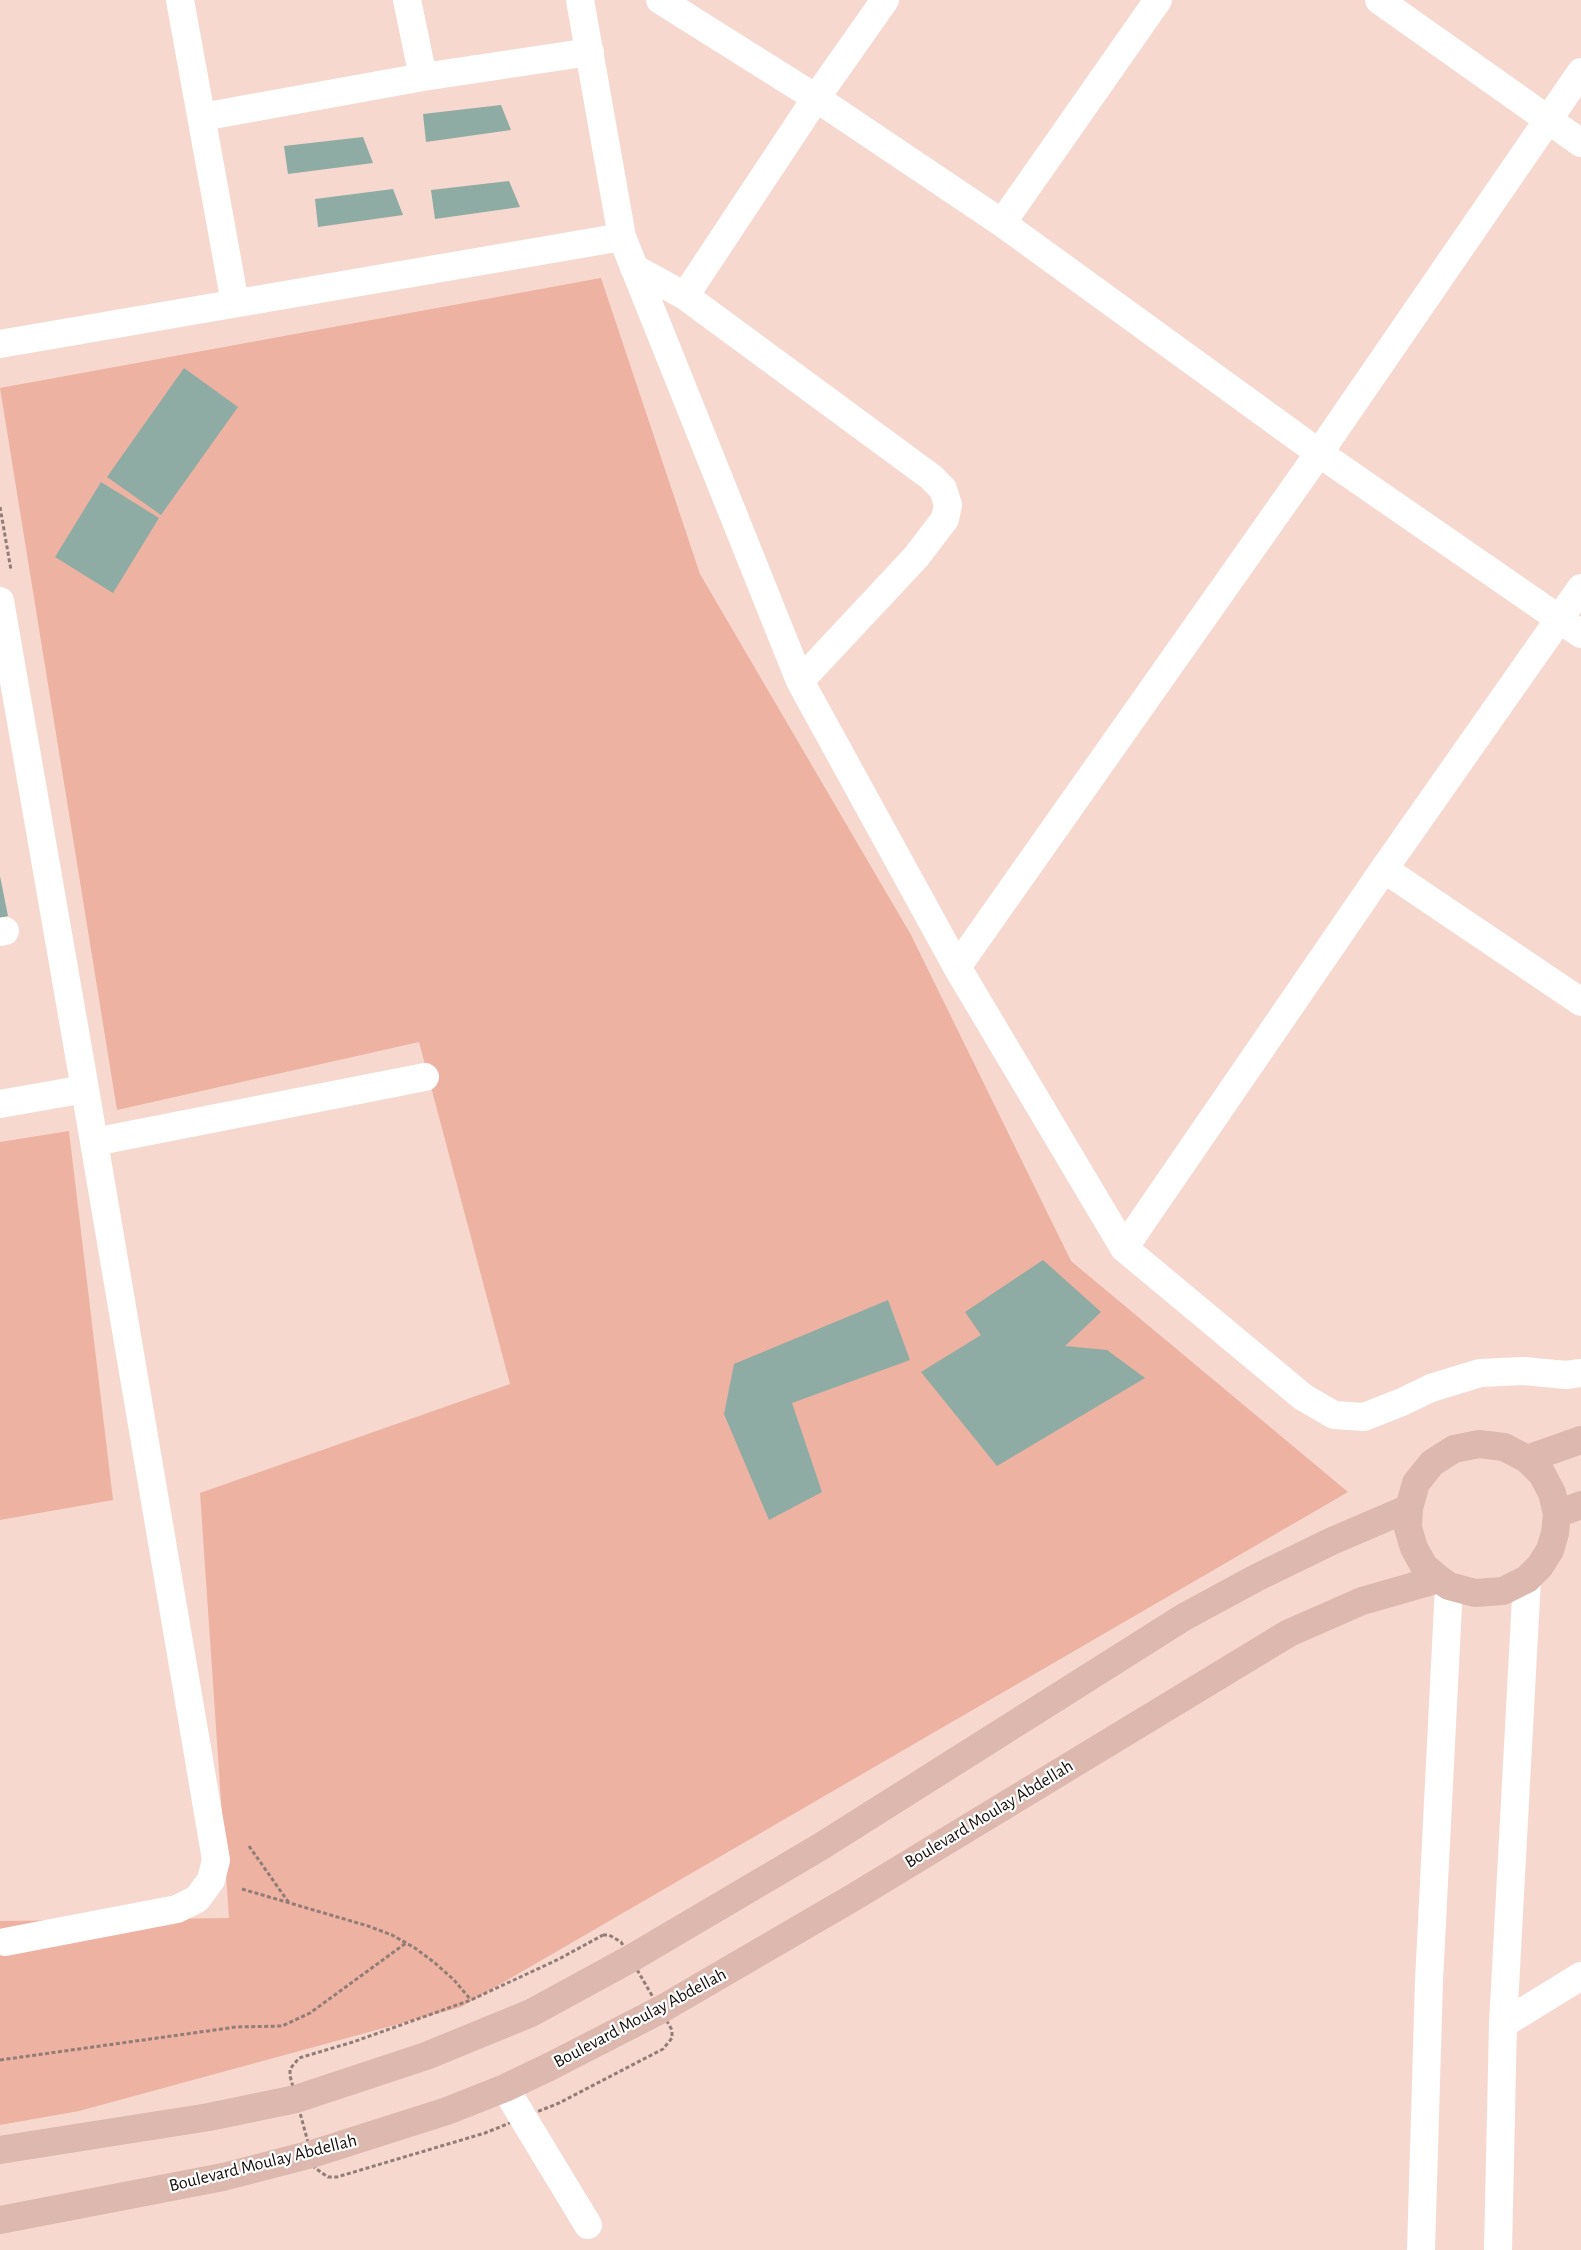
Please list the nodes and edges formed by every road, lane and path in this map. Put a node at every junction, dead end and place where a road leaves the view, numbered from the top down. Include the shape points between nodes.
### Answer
1 (180, 0) edge
2 (407, 0) edge
3 (580, 0) edge
4 (660, 0) edge
5 (885, 0) edge
6 (1158, 0) edge
7 (1379, 0) edge
8 (590, 52) junction
9 (1581, 72) edge
10 (423, 77) junction
11 (816, 98) junction
12 (202, 117) junction
13 (1548, 120) junction
14 (1581, 143) edge
15 (1002, 223) junction
16 (622, 237) junction
17 (634, 268) junction
18 (685, 296) junction
19 (235, 303) junction
20 (0, 344) edge
21 (1319, 453) junction
22 (1581, 588) edge
23 (0, 601) edge
24 (1570, 627) edge
25 (800, 681) junction
26 (1384, 869) junction
27 (957, 967) junction
28 (1581, 1002) edge
29 (425, 1077) dead end
30 (85, 1089) junction
31 (0, 1104) edge
32 (94, 1142) junction
33 (1124, 1248) junction
34 (1581, 1373) edge
35 (1581, 1440) edge
36 (1527, 1459) junction
37 (1408, 1508) junction
38 (1569, 1510) edge
39 (1527, 1579) junction
40 (1444, 1583) junction
41 (211, 1880) junction
42 (5, 1942) dead end
43 (406, 1943) junction
44 (1581, 1976) edge
45 (471, 2000) dead end
46 (1503, 2024) junction
47 (0, 2060) edge
48 (506, 2088) junction
49 (0, 2150) edge
50 (0, 2220) edge
51 (588, 2224) dead end
52 (1421, 2250) edge
53 (1498, 2250) edge

1 - 12 street
2 - 10 street
3 - 8 street
4 - 11 street
5 - 11 street
6 - 15 street
7 - 13 street
8 - 10 street
8 - 16 street
9 - 13 street
10 - 12 street
11 - 15 street
11 - 18 street
12 - 19 street
13 - 14 street
13 - 21 street
15 - 21 street
16 - 17 street
16 - 19 street
17 - 18 street
17 - 25 street
18 - 25 street via 931,477 943,489 948,505 945,519 916,557
19 - 20 street
21 - 24 street
21 - 27 street
22 - 24 street
23 - 30 street
24 - 26 street
25 - 27 street
26 - 28 street
26 - 33 street
27 - 33 street
29 - 32 street
30 - 31 street
30 - 32 street
32 - 41 street via 213,1838 216,1860
33 - 34 street via 1303,1397 1334,1415 1364,1417 1431,1388 1480,1373
35 - 36 main road
36 - 37 main road via 1504,1447 1479,1444 1454,1449 1432,1463 1416,1483
36 - 38 main road via 1546,1481 1552,1494
37 - 40 main road via 1408,1528 1414,1548 1424,1566
37 - 49 main road via 1315,1549 1184,1617 820,1847 531,2013 426,2056 296,2098 209,2117
38 - 39 main road via 1555,1533 1550,1550
39 - 40 main road via 1502,1591 1475,1593
39 - 46 street
40 - 48 main road, Boulevard Moulay Abdellah via 1353,1605 1289,1633 854,1897 660,2010
40 - 52 street
41 - 42 street via 196,1899 177,1909
41 - 43 path via 368,1926
43 - 45 path via 435,1963
43 - 47 path via 310,2013 282,2026 236,2027
44 - 46 street
46 - 53 street
48 - 50 main road, Boulevard Moulay Abdellah via 447,2111 223,2177
48 - 51 street

